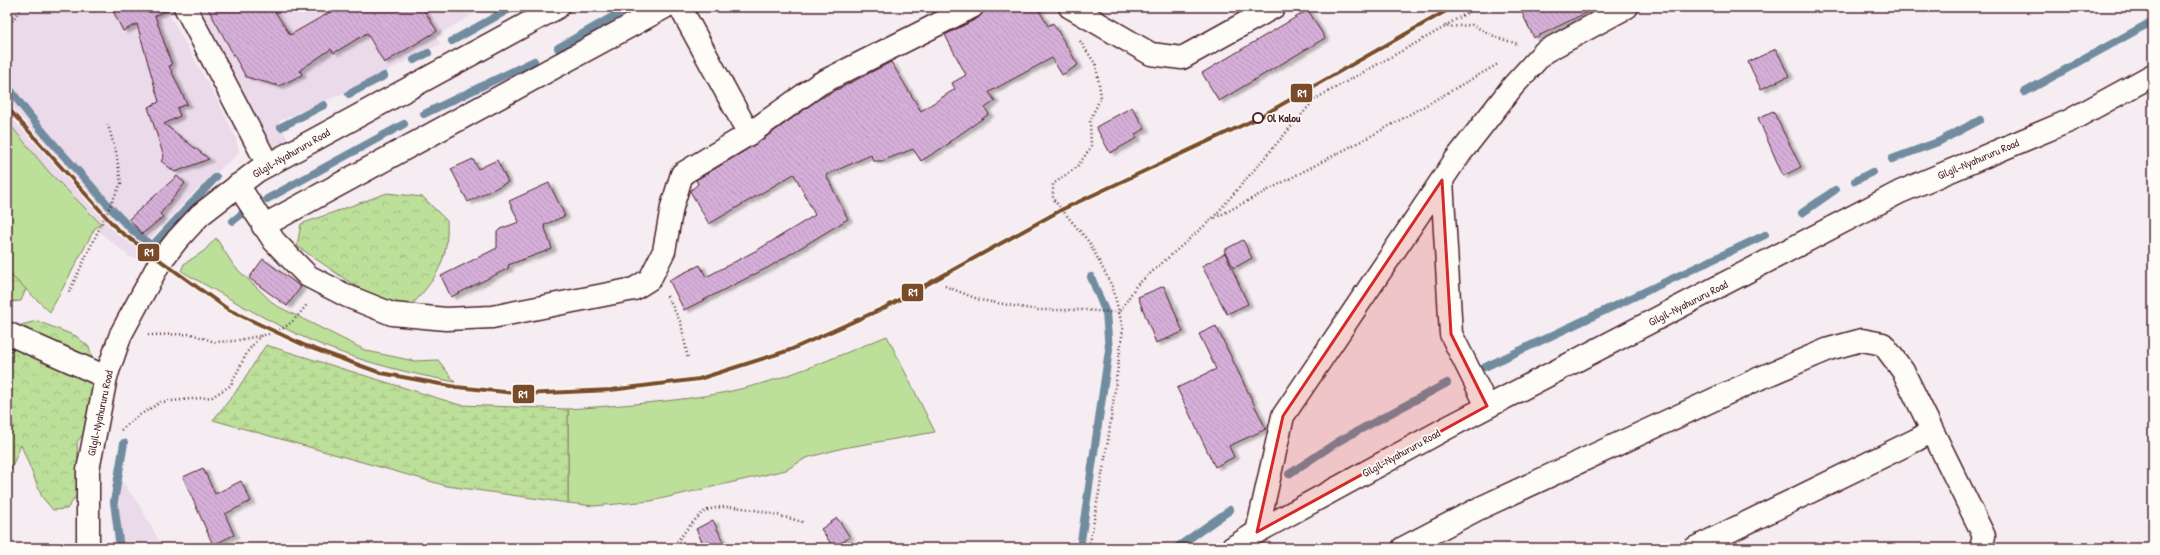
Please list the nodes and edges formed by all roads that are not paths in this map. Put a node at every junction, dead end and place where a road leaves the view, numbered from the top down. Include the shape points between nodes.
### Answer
1 (185, 7) edge
2 (558, 7) edge
3 (665, 7) edge
4 (680, 7) edge
5 (972, 7) edge
6 (1070, 7) edge
7 (1274, 7) edge
8 (1627, 7) edge
9 (2153, 74) edge
10 (748, 134) junction
11 (268, 165) junction
12 (1442, 180) junction
13 (238, 185) junction
14 (264, 226) junction
15 (7, 333) edge
16 (106, 377) junction
17 (1487, 406) junction
18 (1932, 431) junction
19 (1257, 532) junction
20 (88, 548) edge
21 (1232, 548) edge
22 (1402, 548) edge
23 (1695, 548) edge
24 (1981, 548) edge

1 - 11 main road
2 - 11 main road, Gilgil-Nyahururu Road
3 - 14 main road
4 - 10 main road
5 - 10 main road via 818,84
6 - 7 main road via 1151,54 1182,58
8 - 12 main road via 1544,52 1513,86
9 - 17 main road, Gilgil-Nyahururu Road via 2069,121 1900,192
10 - 14 main road via 682,174 672,207 664,251 650,278 634,289 492,317 446,319 392,314 347,296 308,276 274,241
11 - 13 main road, Gilgil-Nyahururu Road
12 - 17 main road via 1450,334
12 - 19 main road via 1283,416
13 - 14 main road
13 - 16 main road, Gilgil-Nyahururu Road via 200,215 160,262 121,334
15 - 16 main road
16 - 20 main road, Gilgil-Nyahururu Road via 88,470
17 - 19 main road, Gilgil-Nyahururu Road
18 - 22 main road via 1903,371 1883,344 1862,340 1829,349 1671,419 1478,509
18 - 23 main road
18 - 24 main road via 1984,536
19 - 21 main road, Gilgil-Nyahururu Road

